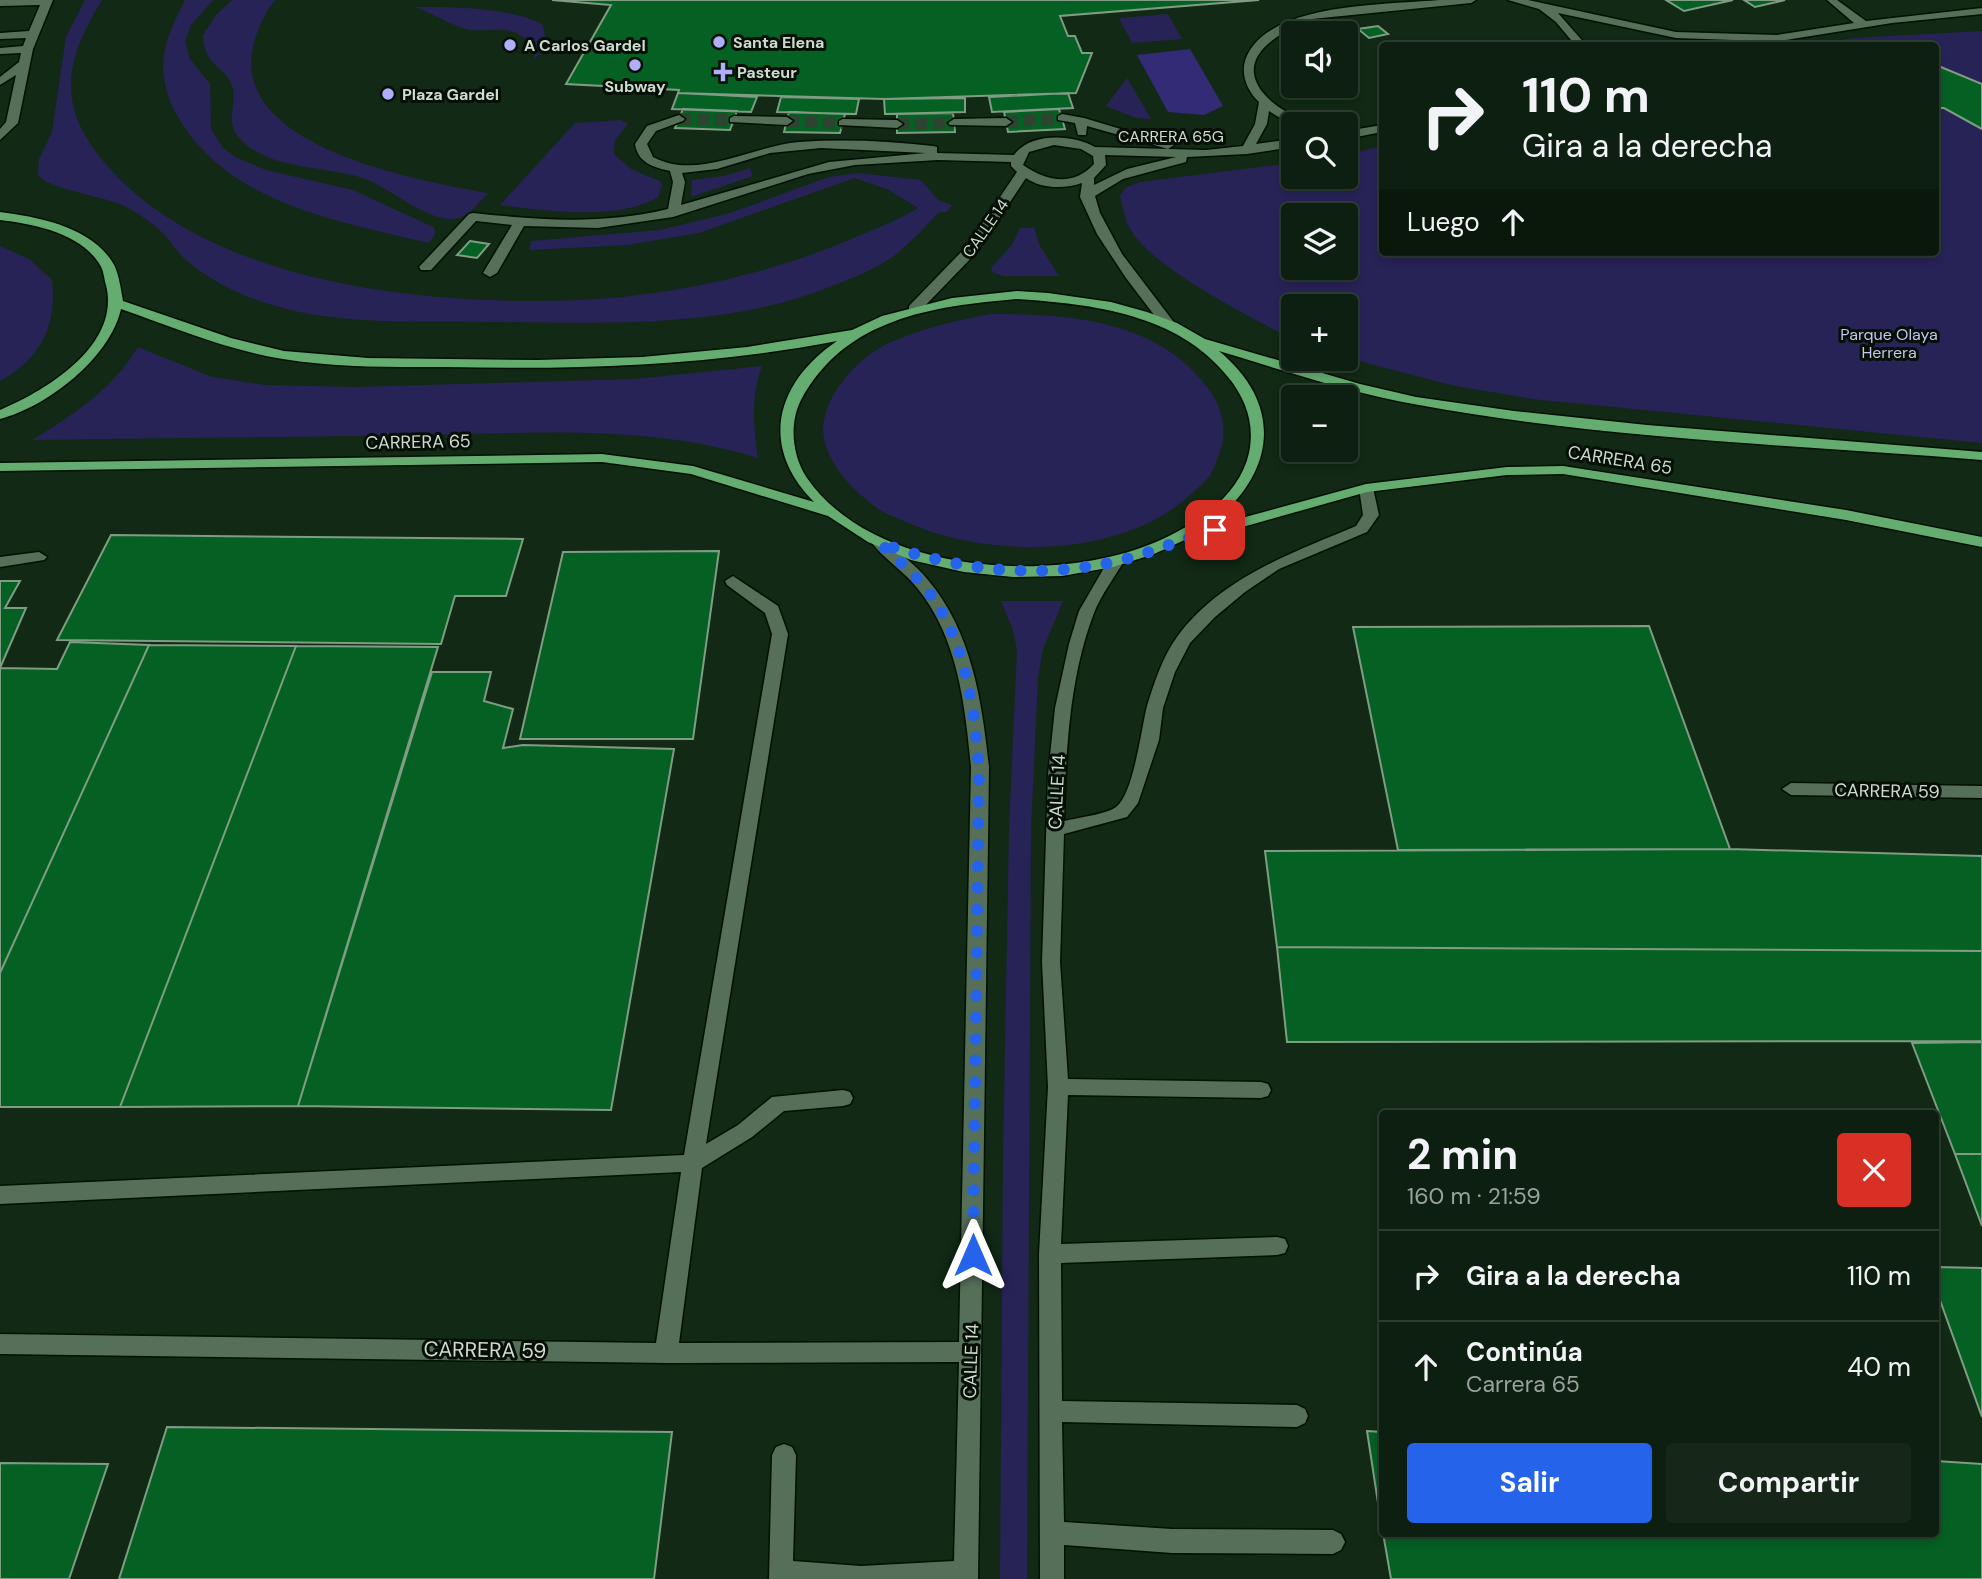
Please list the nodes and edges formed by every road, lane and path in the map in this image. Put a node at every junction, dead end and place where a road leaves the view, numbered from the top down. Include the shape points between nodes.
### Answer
1 (1471, 0) edge
2 (1513, 0) edge
3 (1956, 0) edge
4 (47, 1) edge
5 (1832, 1) edge
6 (0, 3) edge
7 (1539, 4) junction
8 (1978, 11) edge
9 (1864, 25) junction
10 (31, 34) junction
11 (0, 36) edge
12 (1776, 38) junction
13 (1579, 42) edge
14 (1760, 42) edge
15 (27, 49) junction
16 (0, 51) edge
17 (25, 63) junction
18 (0, 82) edge
19 (1264, 103) junction
20 (1281, 114) edge
21 (679, 118) tunnel mouth
22 (1062, 118) tunnel mouth
23 (734, 120) tunnel mouth
24 (1080, 120) junction
25 (787, 121) tunnel mouth
26 (1006, 122) tunnel mouth
27 (843, 123) tunnel mouth
28 (954, 123) tunnel mouth
29 (897, 124) tunnel mouth
30 (1379, 130) edge
31 (1358, 133) edge
32 (0, 136) edge
33 (1281, 145) edge
34 (1089, 148) junction
35 (1247, 150) junction
36 (1206, 154) junction
37 (980, 156) junction
38 (1017, 159) junction
39 (675, 169) junction
40 (1023, 173) junction
41 (1088, 178) junction
42 (1086, 197) junction
43 (673, 212) junction
44 (0, 216) edge
45 (520, 223) junction
46 (426, 267) dead end
47 (490, 273) dead end
48 (116, 303) junction
49 (914, 309) junction
50 (1169, 325) junction
51 (860, 331) junction
52 (1196, 340) junction
53 (0, 415) edge
54 (1982, 456) edge
55 (0, 467) edge
56 (1366, 488) junction
57 (829, 512) junction
58 (1982, 542) edge
59 (880, 543) junction
60 (1171, 543) junction
61 (39, 557) dead end
62 (1116, 561) junction
63 (0, 562) edge
64 (733, 582) dead end
65 (1791, 789) dead end
66 (1982, 792) edge
67 (1055, 830) junction
68 (1058, 1087) junction
69 (1261, 1090) dead end
70 (842, 1098) dead end
71 (693, 1163) junction
72 (0, 1195) edge
73 (1278, 1246) dead end
74 (1050, 1254) junction
75 (0, 1344) edge
76 (971, 1352) junction
77 (666, 1353) junction
78 (1052, 1411) junction
79 (1297, 1416) dead end
80 (784, 1455) dead end
81 (1052, 1532) junction
82 (1333, 1542) dead end
83 (781, 1575) edge
84 (966, 1575) edge
85 (1052, 1579) edge

1 - 19 street via 1330,13 1289,22 1262,40 1249,57 1247,74
2 - 7 street
3 - 8 street
4 - 6 street
4 - 10 street
5 - 9 street
7 - 12 street via 1676,35
7 - 13 street
8 - 9 street
9 - 12 street
10 - 11 street
10 - 15 street
12 - 14 street
15 - 16 street
15 - 17 street
17 - 18 street
17 - 32 street via 12,123
19 - 20 street
19 - 35 street, CARRERA 65G via 1261,124
21 - 39 street via 654,126 640,142 647,157
22 - 24 street
23 - 25 street
24 - 34 street
24 - 36 street
26 - 28 street
27 - 29 street
30 - 31 street
33 - 35 street, CARRERA 65G
34 - 36 street, CARRERA 65G
34 - 38 street, CARRERA 65G via 1040,143 1028,147
34 - 41 street via 1101,158 1101,166
35 - 36 street, CARRERA 65G
36 - 42 street via 1119,176
37 - 38 street
37 - 39 street via 885,145 785,146 708,168
37 - 43 street via 841,163
38 - 40 street
39 - 43 street via 679,182
40 - 41 street via 1060,183
40 - 49 street, CALLE 14 via 971,250
41 - 42 street
42 - 50 street via 1100,229
43 - 45 street via 613,223
44 - 48 main road via 57,229 86,244 107,264
45 - 46 street via 473,217
45 - 47 street
48 - 51 main road via 218,340 334,361 475,364 718,356
48 - 53 main road via 108,329 90,355 61,381
49 - 50 main road via 965,299 1058,297 1123,308
49 - 51 main road
50 - 52 main road
51 - 57 main road via 825,355 800,383 788,415 787,448 801,481
52 - 54 main road, CARRERA 65 via 1364,389 1446,406 1662,430
52 - 60 main road via 1232,369 1254,404 1260,441 1248,479 1218,514
55 - 57 main road, CARRERA 65 via 602,458 693,470
56 - 58 main road, CARRERA 65 via 1507,471 1563,470 1846,515
56 - 60 main road, CARRERA 65
56 - 67 street via 1371,515 1362,529 1273,565 1239,588 1183,640 1155,708 1132,799 1121,813
57 - 59 main road
59 - 62 main road via 966,568 1013,572
59 - 76 street, CALLE 14 via 923,585 949,626 975,715 979,780
60 - 62 main road
61 - 63 street
62 - 67 street, CALLE 14 via 1087,611 1077,644 1063,708
64 - 71 street via 772,610 780,634
65 - 66 street, CARRERA 59
67 - 68 street, CALLE 14 via 1051,962
68 - 69 street
68 - 74 street, CALLE 14
70 - 71 street via 779,1103
71 - 72 street
71 - 77 street
73 - 74 street
74 - 78 street, CALLE 14
75 - 77 street, CARRERA 59
76 - 77 street, CARRERA 59
76 - 84 street, CALLE 14
78 - 79 street
78 - 81 street, CALLE 14
80 - 83 street
81 - 82 street via 1172,1541
81 - 85 street, CALLE 14
83 - 84 street

